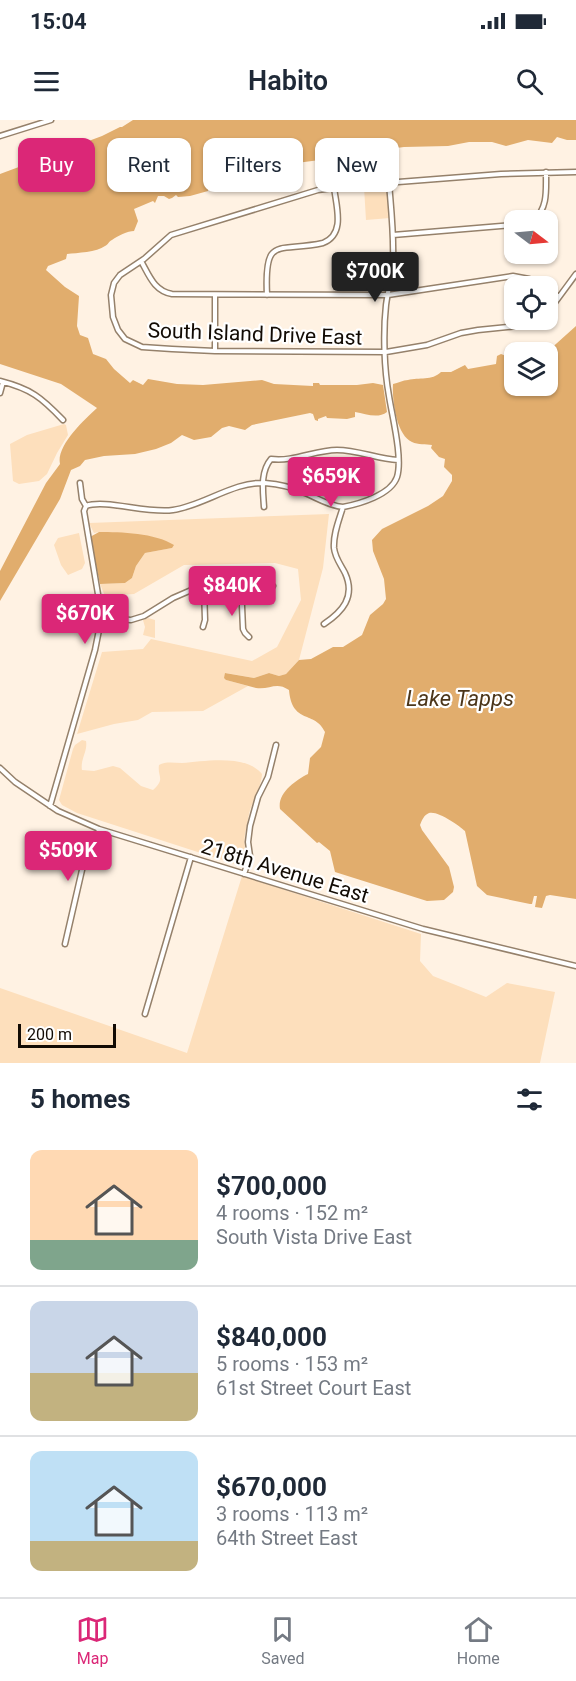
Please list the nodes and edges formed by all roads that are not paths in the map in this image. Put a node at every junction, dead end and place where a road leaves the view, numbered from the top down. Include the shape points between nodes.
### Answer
1 (51, 120) edge
2 (0, 136) edge
3 (546, 172) junction
4 (576, 172) edge
5 (399, 182) edge
6 (315, 191) edge
7 (335, 192) edge
8 (390, 192) edge
9 (542, 210) edge
10 (504, 226) edge
11 (393, 235) junction
12 (141, 261) junction
13 (576, 274) edge
14 (504, 277) edge
15 (215, 295) junction
16 (267, 295) junction
17 (388, 295) junction
18 (559, 297) edge
19 (504, 328) edge
20 (215, 351) junction
21 (386, 352) junction
22 (2, 382) edge
23 (0, 393) edge
24 (63, 420) dead end
25 (398, 460) junction
26 (81, 483) dead end
27 (263, 483) junction
28 (86, 506) junction
29 (264, 507) dead end
30 (343, 507) junction
31 (241, 584) junction
32 (204, 586) junction
33 (273, 586) dead end
34 (54, 601) dead end
35 (101, 618) junction
36 (324, 624) dead end
37 (203, 627) dead end
38 (249, 637) dead end
39 (276, 745) dead end
40 (0, 768) edge
41 (55, 791) junction
42 (39, 799) junction
43 (50, 806) junction
44 (99, 828) junction
45 (191, 857) junction
46 (244, 874) junction
47 (65, 944) dead end
48 (576, 966) edge
49 (145, 1014) dead end

1 - 2 street
3 - 4 street, South Island Drive East
3 - 5 street, South Island Drive East
3 - 9 street
6 - 12 street, South Island Drive East via 174,234
7 - 16 street via 336,233 323,243 275,250 267,267
8 - 11 street
10 - 11 street
11 - 17 street
12 - 15 street via 164,292
12 - 20 street, South Island Drive East via 120,275 111,291 113,317 125,339 142,347
13 - 18 street
14 - 17 street
15 - 16 street
15 - 20 street
16 - 17 street
17 - 21 street
19 - 21 street, South Island Drive East via 461,333 427,345
20 - 21 street, South Island Drive East
21 - 25 street
22 - 23 street
22 - 24 street via 30,391
25 - 27 street via 346,450 271,459
25 - 30 street via 397,477 390,487 365,501
26 - 28 street
27 - 28 street via 173,510
27 - 29 street
27 - 30 street via 292,488
28 - 35 street
30 - 36 street via 334,546 348,581 348,595 339,613
31 - 32 street
31 - 33 street
31 - 38 street via 243,629
32 - 35 street via 181,594 138,619
32 - 37 street
34 - 35 street
35 - 41 street
39 - 46 street via 251,820 250,856
40 - 42 street, 218th Avenue East
41 - 42 street via 49,798
41 - 43 street
42 - 43 street, 218th Avenue East
43 - 44 street, 218th Avenue East
44 - 45 street, 218th Avenue East
44 - 47 street via 82,870
45 - 46 street, 218th Avenue East
45 - 49 street
46 - 48 street, 218th Avenue East via 423,929

